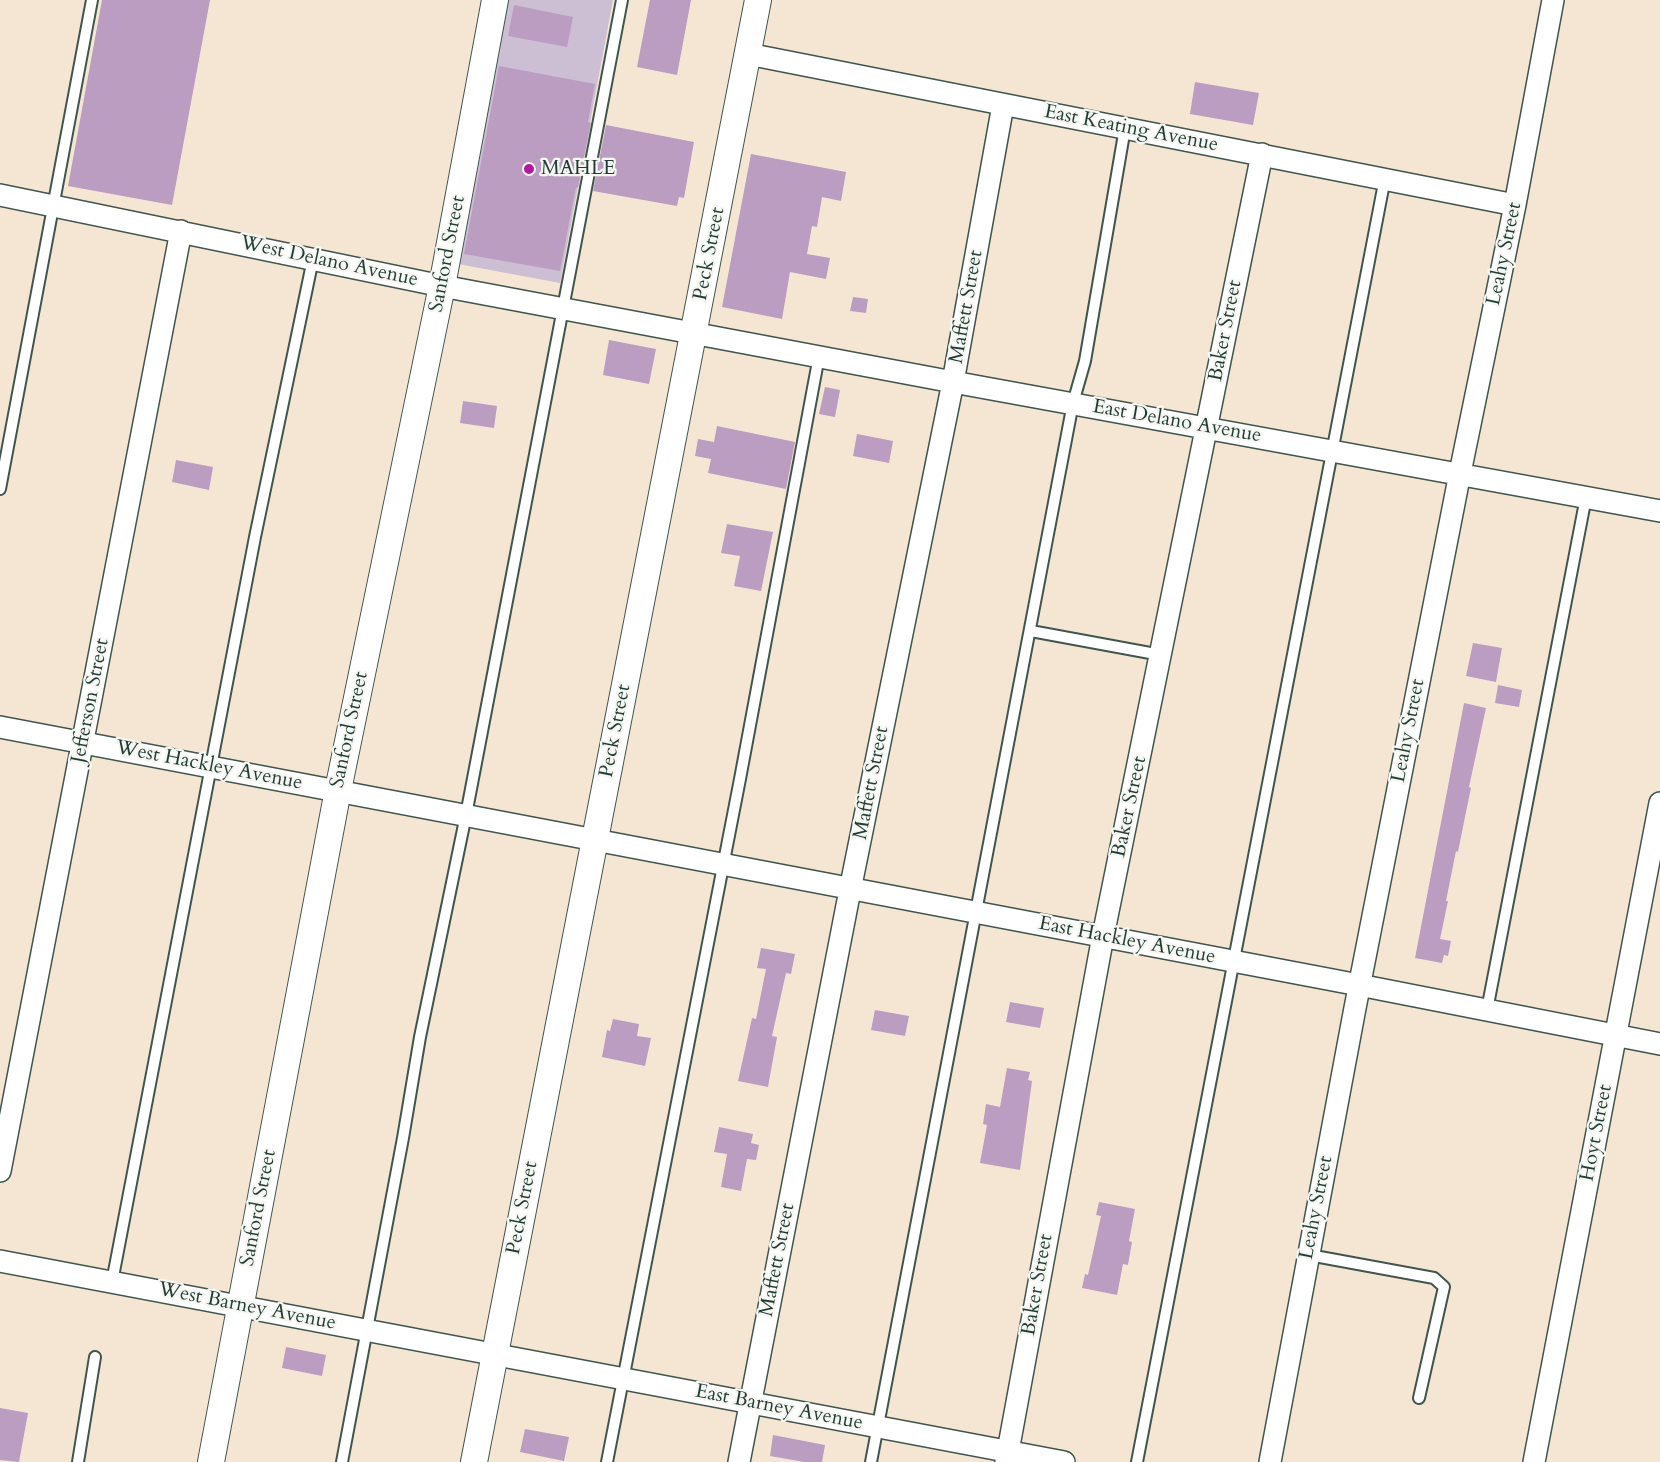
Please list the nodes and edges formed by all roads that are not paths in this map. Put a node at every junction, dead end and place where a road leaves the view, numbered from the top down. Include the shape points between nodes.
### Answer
1 (92, 0) edge
2 (495, 0) edge
3 (622, 0) edge
4 (758, 0) edge
5 (1553, 0) edge
6 (748, 54) junction
7 (1003, 105) junction
8 (1125, 128) junction
9 (1262, 154) junction
10 (1385, 178) junction
11 (0, 195) edge
12 (52, 205) junction
13 (1515, 205) junction
14 (181, 231) junction
15 (314, 259) junction
16 (442, 286) junction
17 (562, 308) junction
18 (695, 333) junction
19 (819, 357) junction
20 (953, 382) junction
21 (1073, 403) junction
22 (1207, 427) junction
23 (1333, 450) junction
24 (1460, 473) junction
25 (0, 489) edge
26 (1586, 497) junction
27 (1660, 511) edge
28 (1031, 631) junction
29 (1161, 655) junction
30 (0, 727) edge
31 (83, 742) junction
32 (211, 766) junction
33 (338, 790) junction
34 (1660, 803) edge
35 (466, 815) junction
36 (594, 840) junction
37 (723, 865) junction
38 (850, 890) junction
39 (977, 913) junction
40 (1103, 936) junction
41 (1234, 962) junction
42 (1359, 985) junction
43 (1487, 1010) junction
44 (1615, 1036) junction
45 (1660, 1044) edge
46 (0, 1171) edge
47 (1309, 1255) junction
48 (0, 1261) edge
49 (112, 1282) junction
50 (240, 1306) junction
51 (365, 1330) junction
52 (495, 1353) junction
53 (95, 1357) dead end
54 (623, 1378) junction
55 (1419, 1398) dead end
56 (750, 1403) junction
57 (877, 1426) junction
58 (1007, 1456) edge
59 (78, 1462) edge
60 (211, 1462) edge
61 (342, 1462) edge
62 (474, 1462) edge
63 (607, 1462) edge
64 (739, 1462) edge
65 (871, 1462) edge
66 (1064, 1462) edge
67 (1137, 1462) edge
68 (1270, 1462) edge
69 (1534, 1462) edge

1 - 12 lane
2 - 16 street, Sanford Street
3 - 17 lane
4 - 6 street, Peck Street
5 - 13 street, Leahy Street
6 - 7 street, East Keating Avenue
6 - 18 street, Peck Street
7 - 8 street, East Keating Avenue
7 - 20 street, Maffett Street
8 - 9 street, East Keating Avenue
8 - 21 lane via 1087,350
9 - 10 street, East Keating Avenue
9 - 22 street, Baker Street
10 - 13 street, East Keating Avenue
10 - 23 lane
11 - 12 street, West Delano Avenue
12 - 14 street, West Delano Avenue
12 - 25 lane
13 - 24 street, Leahy Street
14 - 15 street, West Delano Avenue
14 - 31 street, Jefferson Street
15 - 16 street, West Delano Avenue
15 - 32 lane
16 - 17 street, West Delano Avenue
16 - 33 street, Sanford Street
17 - 18 street, West Delano Avenue
17 - 35 lane
18 - 19 street, East Delano Avenue
18 - 36 street, Peck Street
19 - 20 street, East Delano Avenue
19 - 37 lane
20 - 21 street, East Delano Avenue
20 - 38 street, Maffett Street
21 - 22 street, East Delano Avenue
21 - 28 lane
22 - 23 street, East Delano Avenue
22 - 29 street, Baker Street
23 - 24 street, East Delano Avenue
23 - 41 lane
24 - 26 street, East Delano Avenue
24 - 42 street, Leahy Street
26 - 27 street, East Delano Avenue
26 - 43 lane
28 - 29 lane
28 - 39 lane
29 - 40 street, Baker Street
30 - 31 street, West Hackley Avenue
31 - 32 street, West Hackley Avenue
31 - 46 street, Jefferson Street
32 - 33 street, West Hackley Avenue
32 - 49 lane
33 - 35 street, West Hackley Avenue
33 - 50 street, Sanford Street
34 - 44 street, Hoyt Street
35 - 36 street, West Hackley Avenue
35 - 51 lane
36 - 37 street, East Hackley Avenue
36 - 52 street, Peck Street
37 - 38 street, East Hackley Avenue
37 - 54 lane
38 - 39 street, East Hackley Avenue
38 - 56 street, Maffett Street
39 - 40 street, East Hackley Avenue
39 - 57 lane
40 - 41 street, East Hackley Avenue
40 - 58 street, Baker Street
41 - 42 street, East Hackley Avenue
41 - 67 lane
42 - 43 street, East Hackley Avenue
42 - 47 street, Leahy Street
43 - 44 street, East Hackley Avenue
44 - 45 street, East Hackley Avenue
44 - 69 street, Hoyt Street
47 - 55 lane via 1434,1278 1444,1287
47 - 68 street, Leahy Street
48 - 49 street, West Barney Avenue
49 - 50 street, West Barney Avenue
50 - 51 street, West Barney Avenue
50 - 60 street, Sanford Street
51 - 52 street, West Barney Avenue
51 - 61 lane
52 - 54 street, East Barney Avenue
52 - 62 street, Peck Street
53 - 59 lane
54 - 56 street, East Barney Avenue
54 - 63 lane
56 - 57 street, East Barney Avenue
56 - 64 street, Maffett Street
57 - 58 street, East Barney Avenue
57 - 65 lane
58 - 66 street, East Barney Avenue

